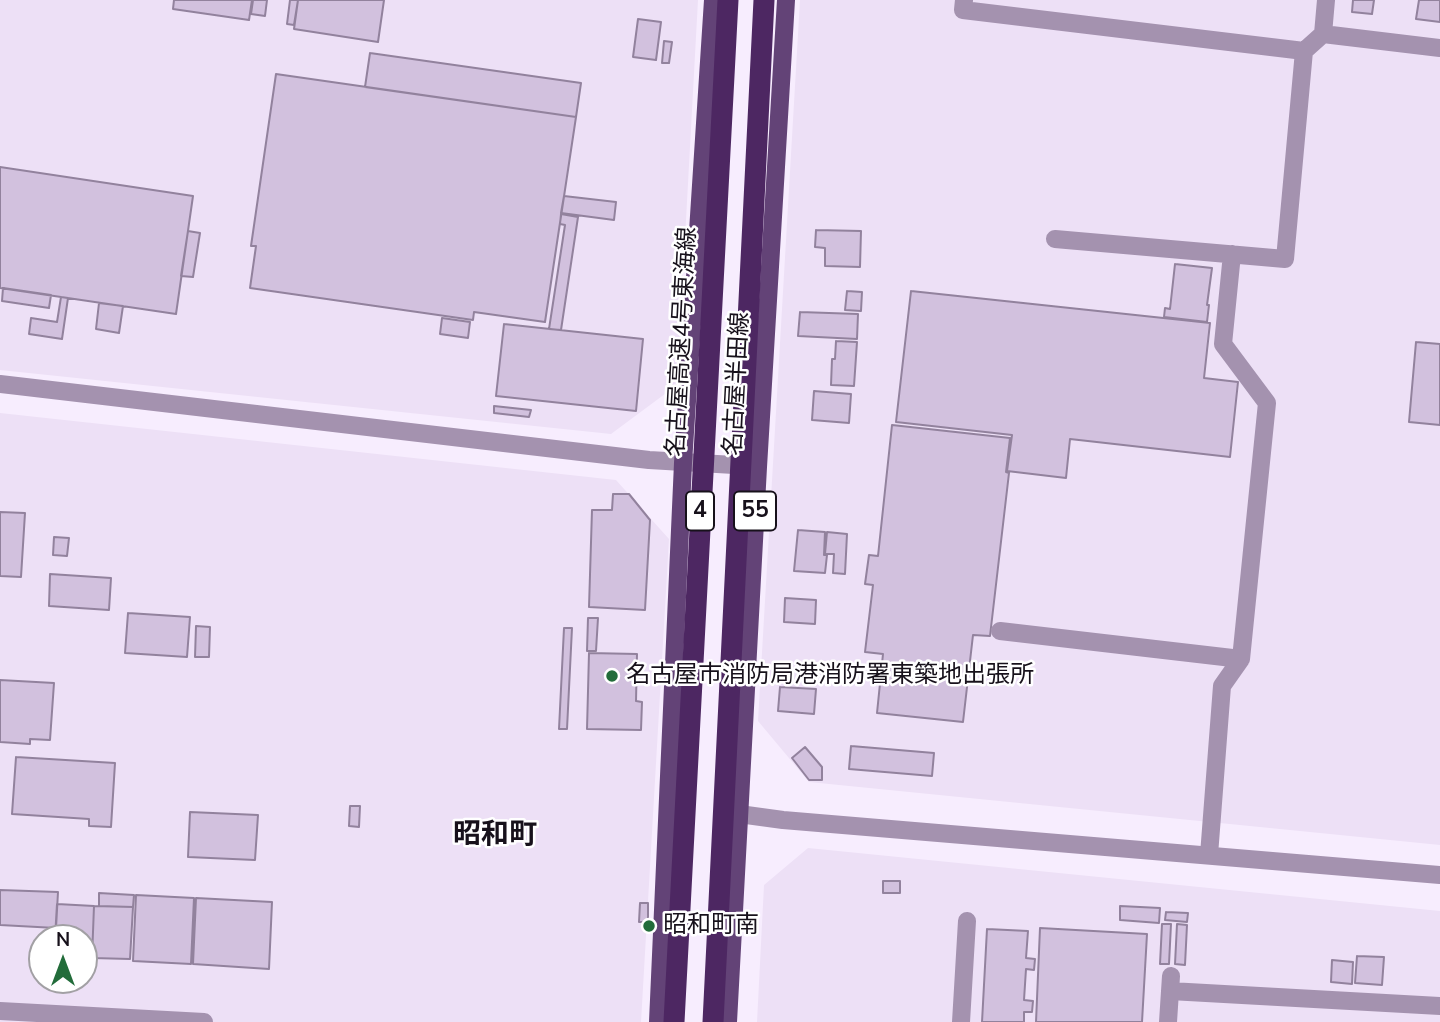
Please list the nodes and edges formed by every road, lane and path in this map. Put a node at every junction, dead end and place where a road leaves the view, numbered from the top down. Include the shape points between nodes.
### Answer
1 (713, 0) edge
2 (728, 0) edge
3 (764, 0) edge
4 (786, 0) edge
5 (964, 0) edge
6 (1326, 0) edge
7 (1323, 34) junction
8 (1440, 48) edge
9 (1304, 51) junction
10 (1055, 239) dead end
11 (1232, 254) junction
12 (0, 384) edge
13 (684, 463) junction
14 (758, 467) junction
15 (1000, 631) dead end
16 (1241, 659) junction
17 (739, 814) junction
18 (1209, 855) junction
19 (1440, 875) edge
20 (967, 921) dead end
21 (1440, 1006) edge
22 (0, 1011) edge
23 (204, 1022) edge
24 (657, 1022) edge
25 (674, 1022) edge
26 (713, 1022) edge
27 (728, 1022) edge
28 (961, 1022) edge
29 (1168, 1022) edge

1 - 13 main road, 名古屋半田線
2 - 25 highway, 名古屋高速4号東海線 / 4
3 - 26 highway, 4
4 - 14 main road, 名古屋半田線 / 55
5 - 9 street via 963,10
6 - 7 street
7 - 8 street
7 - 9 street
9 - 11 street via 1286,259
10 - 11 street
11 - 16 street via 1223,344 1267,403
12 - 13 street
13 - 14 street
13 - 24 main road, 名古屋半田線
14 - 17 main road, 名古屋半田線 / 55
15 - 16 street
16 - 18 street via 1222,686
17 - 18 street
17 - 27 main road, 名古屋半田線 / 55
18 - 19 street
20 - 28 street
21 - 29 street via 1171,984
22 - 23 street

